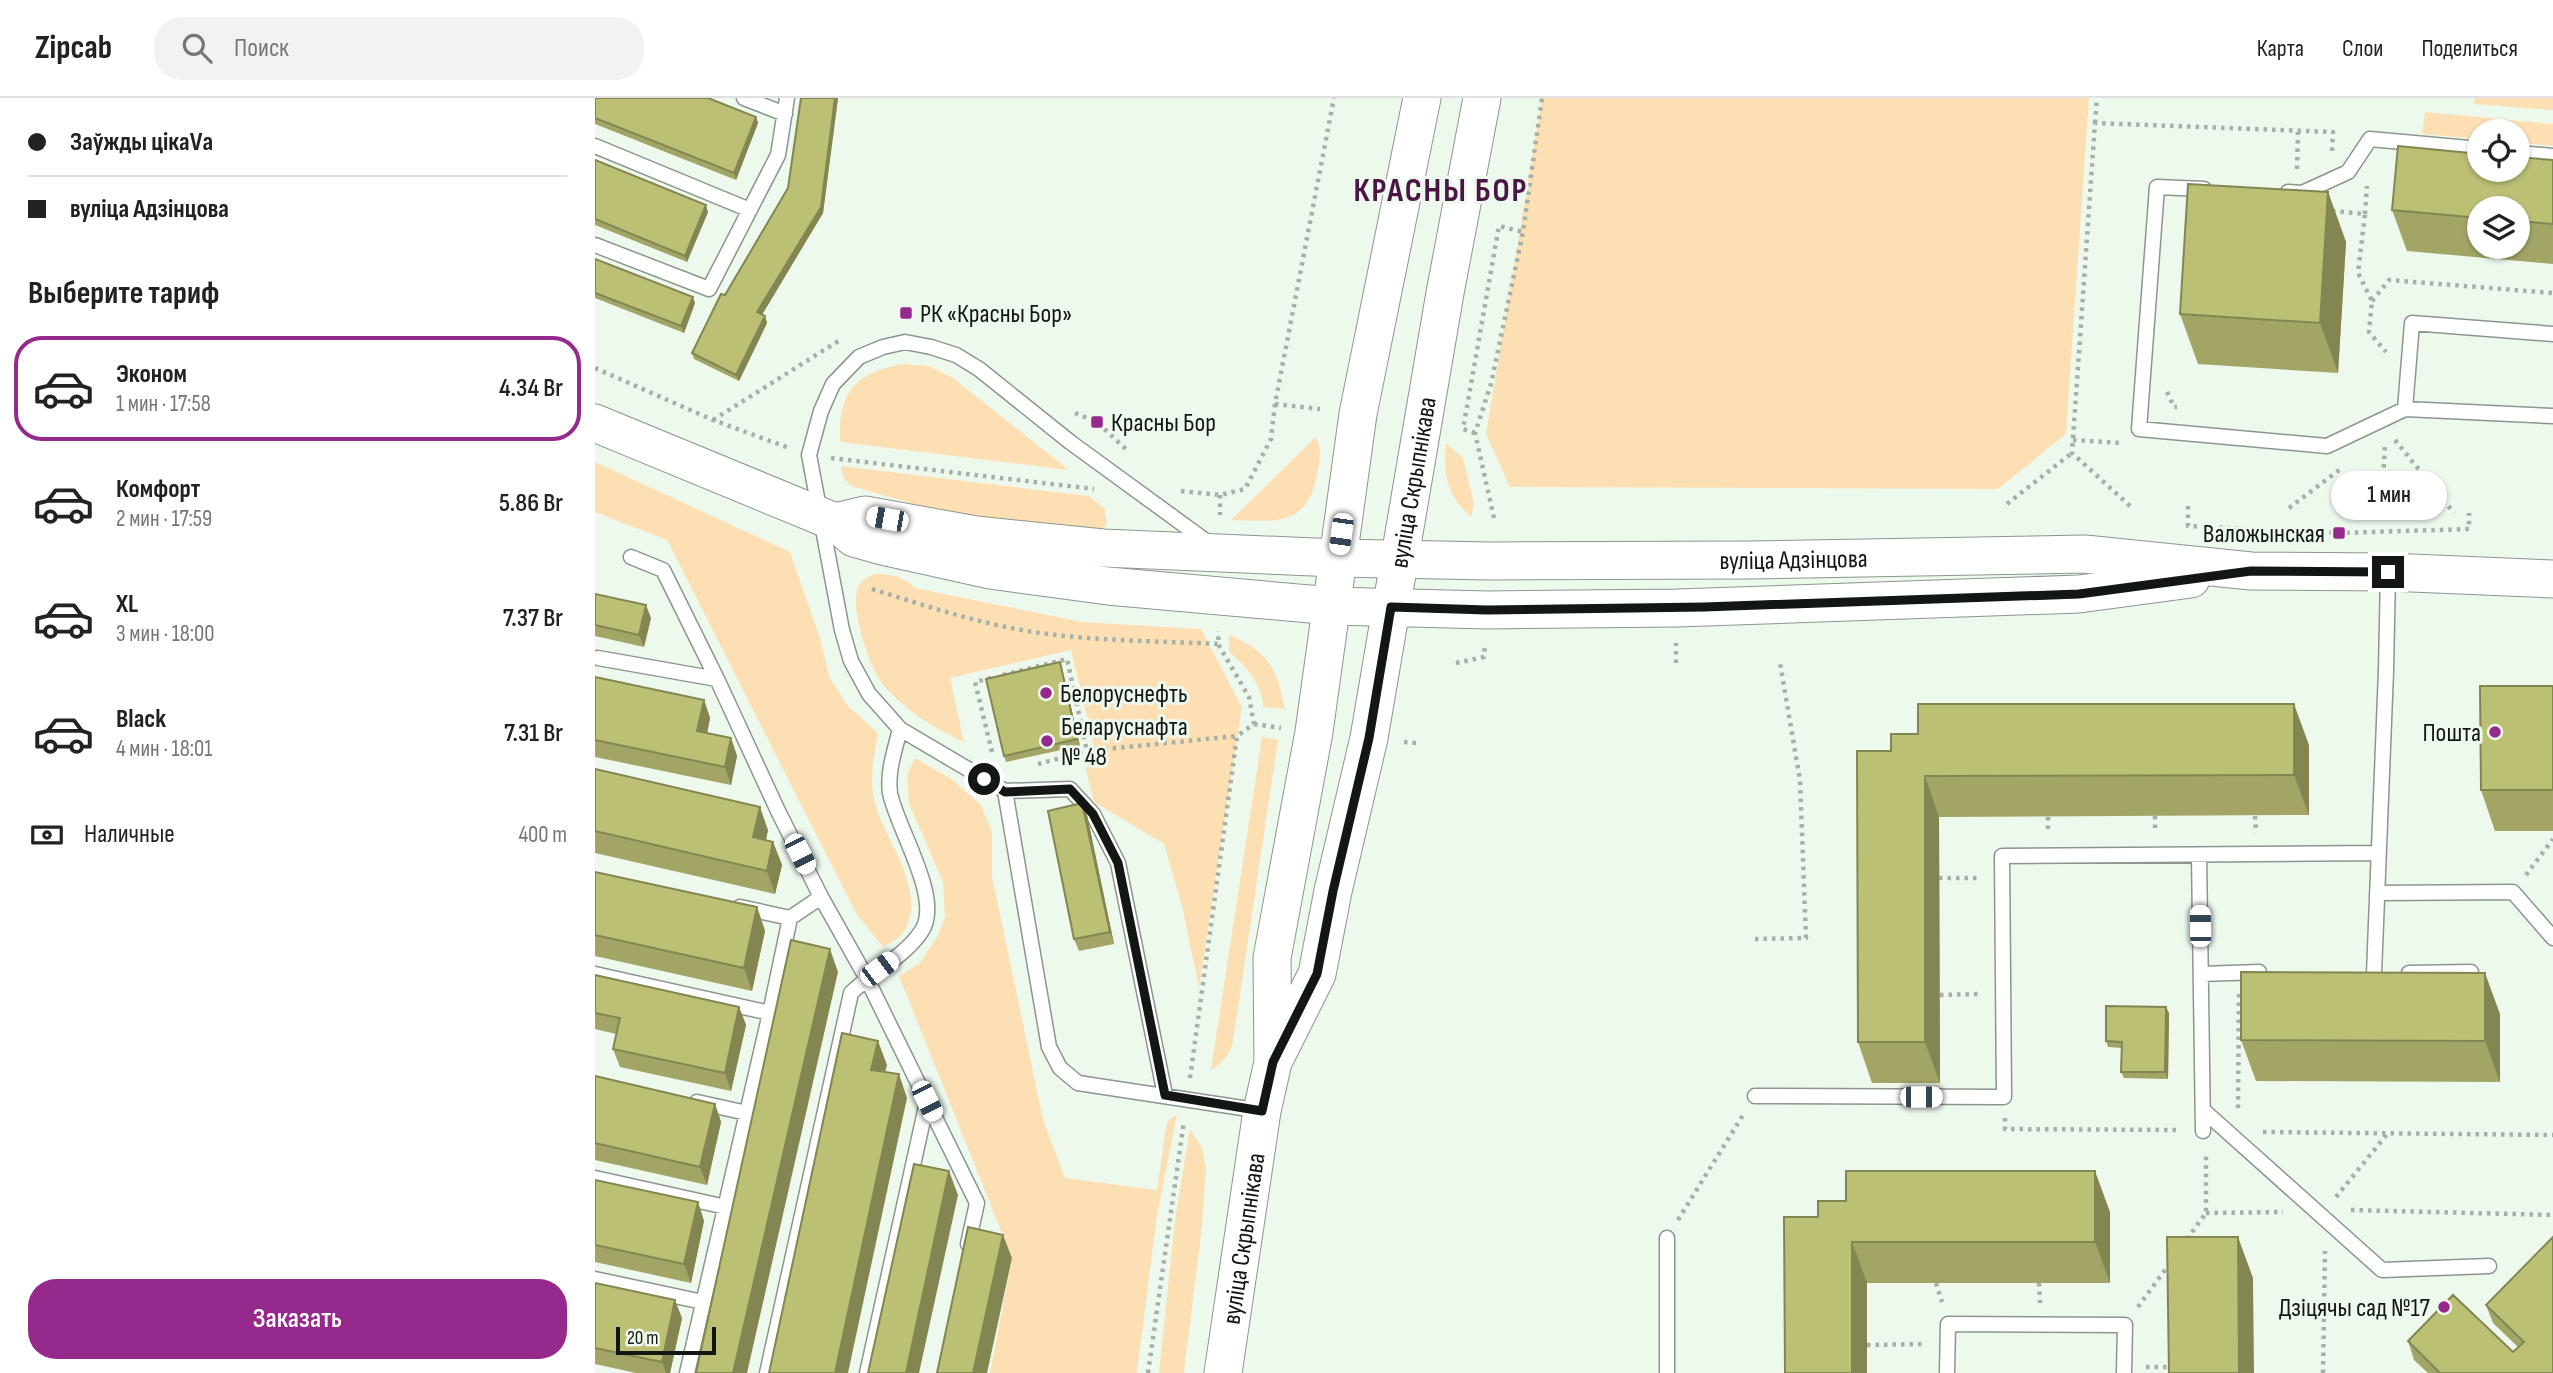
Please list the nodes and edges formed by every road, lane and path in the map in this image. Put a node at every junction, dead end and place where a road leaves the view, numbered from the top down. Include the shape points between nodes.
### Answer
1 (744, 98) edge
2 (787, 98) edge
3 (1333, 98) edge
4 (1422, 98) edge
5 (1482, 98) edge
6 (1542, 98) edge
7 (2097, 98) edge
8 (785, 114) junction
9 (2095, 123) dead end
10 (595, 146) edge
11 (2467, 148) edge
12 (2530, 154) edge
13 (2553, 156) edge
14 (2223, 190) edge
15 (2276, 192) edge
16 (750, 210) junction
17 (2326, 210) edge
18 (1523, 232) junction
19 (595, 245) edge
20 (2553, 293) edge
21 (2372, 302) junction
22 (2553, 334) edge
23 (2391, 357) dead end
24 (595, 368) edge
25 (2167, 384) dead end
26 (1275, 404) junction
27 (1320, 409) dead end
28 (2182, 409) dead end
29 (2405, 409) junction
30 (2553, 416) edge
31 (595, 423) edge
32 (1475, 433) junction
33 (2394, 438) dead end
34 (2385, 443) dead end
35 (2072, 453) dead end
36 (809, 455) junction
37 (2349, 463) dead end
38 (1181, 491) dead end
39 (1141, 495) junction
40 (1220, 495) junction
41 (2007, 504) dead end
42 (2188, 506) dead end
43 (2289, 508) dead end
44 (2381, 510) dead end
45 (2454, 513) dead end
46 (2469, 513) dead end
47 (1220, 515) dead end
48 (1494, 518) dead end
49 (828, 519) junction
50 (1222, 554) junction
51 (631, 557) dead end
52 (1337, 558) junction
53 (1399, 558) junction
54 (2251, 571) junction
55 (2388, 572) junction
56 (2553, 579) edge
57 (872, 589) dead end
58 (1332, 606) junction
59 (1391, 607) junction
60 (1219, 627) dead end
61 (1219, 644) junction
62 (1484, 657) dead end
63 (598, 658) dead end
64 (1456, 663) dead end
65 (1780, 663) dead end
66 (717, 679) junction
67 (1254, 724) junction
68 (1281, 728) dead end
69 (900, 729) junction
70 (1237, 736) junction
71 (1087, 751) junction
72 (994, 758) dead end
73 (1036, 764) dead end
74 (1005, 792) junction
75 (2553, 839) edge
76 (2378, 853) junction
77 (2199, 855) junction
78 (1939, 878) dead end
79 (2002, 879) junction
80 (2514, 892) junction
81 (2377, 893) junction
82 (821, 897) junction
83 (725, 903) edge
84 (790, 918) junction
85 (2553, 938) edge
86 (1755, 940) dead end
87 (2240, 972) junction
88 (2278, 972) edge
89 (2471, 972) edge
90 (595, 974) edge
91 (2201, 974) junction
92 (866, 978) junction
93 (2004, 994) junction
94 (1940, 995) dead end
95 (770, 1013) junction
96 (1273, 1062) junction
97 (1165, 1095) junction
98 (1755, 1096) joint
99 (680, 1098) edge
100 (1187, 1099) junction
101 (927, 1101) junction
102 (2203, 1110) junction
103 (1262, 1111) junction
104 (747, 1113) junction
105 (2005, 1129) dead end
106 (2203, 1130) joint
107 (2231, 1131) junction
108 (2389, 1133) junction
109 (2553, 1135) edge
110 (2207, 1161) dead end
111 (595, 1178) edge
112 (2345, 1185) dead end
113 (726, 1207) junction
114 (2206, 1213) junction
115 (2269, 1213) dead end
116 (2553, 1214) edge
117 (2325, 1220) junction
118 (1667, 1238) joint
119 (2182, 1247) edge
120 (965, 1255) edge
121 (2174, 1258) edge
122 (2489, 1266) dead end
123 (595, 1279) edge
124 (703, 1301) junction
125 (2125, 1325) junction
126 (1948, 1344) junction
127 (1867, 1345) dead end
128 (2183, 1367) edge
129 (2125, 1370) edge
130 (687, 1373) edge
131 (767, 1373) edge
132 (867, 1373) edge
133 (1148, 1373) edge
134 (1223, 1373) edge
135 (1667, 1373) edge
136 (1947, 1373) edge
137 (2323, 1373) edge

1 - 8 lane
2 - 8 lane
3 - 26 path
4 - 52 main road, вуліца Скрыпнікава via 1358,414
5 - 53 main road, вуліца Скрыпнікава
6 - 18 path
7 - 9 path
8 - 16 lane via 778,155
10 - 16 lane
11 - 15 lane via 2370,139 2348,172 2302,192
12 - 13 lane
14 - 29 lane via 2158,187 2139,429 2327,446
16 - 19 lane via 709,289
17 - 21 path via 2365,214 2358,273
18 - 32 path via 1491,384
18 - 32 path via 1499,226 1463,429
20 - 21 path via 2389,280
21 - 23 path via 2369,332
22 - 29 lane via 2411,323
24 - 36 path via 713,420
25 - 28 path via 2174,407
26 - 27 path
26 - 40 path via 1271,439 1245,489
29 - 30 lane
31 - 49 main road, вуліца Адзінцова
32 - 48 path
33 - 45 path
34 - 44 path
35 - 41 path
36 - 39 path
36 - 39 lane via 833,384 859,357 905,342 956,355 979,369
36 - 49 lane
37 - 43 path
38 - 40 path
39 - 50 lane
40 - 47 path
42 - 46 path via 2188,526 2339,533 2469,529
49 - 50 main road, вуліца Адзінцова via 865,515 976,535
49 - 58 main road, вуліца Адзінцова via 854,538 990,570 1108,586
49 - 69 lane via 832,586 851,661 869,694
50 - 52 main road, вуліца Адзінцова
51 - 66 lane via 663,570
52 - 53 main road, вуліца Адзінцова
52 - 58 main road, вуліца Скрыпнікава
53 - 54 main road, вуліца Адзінцова via 1750,560 2085,554
53 - 59 main road, вуліца Скрыпнікава
54 - 55 main road, вуліца Адзінцова
54 - 59 main road, вуліца Адзінцова via 2079,594 1677,608
55 - 56 main road, вуліца Адзінцова
55 - 76 lane
57 - 61 path via 1026,631
58 - 59 main road, вуліца Адзінцова
58 - 96 main road, вуліца Скрыпнікава via 1272,958
59 - 96 main road, вуліца Скрыпнікава via 1369,738 1317,974
60 - 61 path
61 - 67 path via 1249,697
62 - 64 path
63 - 66 lane
65 - 86 path via 1800,780 1807,938
66 - 82 lane via 772,810
67 - 68 path
67 - 70 path
69 - 74 lane
69 - 92 lane via 890,766 890,793 929,914 922,931 907,947
70 - 71 path
70 - 100 path
71 - 72 path via 1067,659 975,682
71 - 73 path
74 - 97 lane via 1070,789 1093,814 1118,863
74 - 97 lane via 1049,1047 1060,1068 1078,1083
75 - 80 path
76 - 77 lane
76 - 81 lane
77 - 79 lane via 2002,856
77 - 91 lane
78 - 79 path
79 - 93 lane
80 - 81 lane
80 - 85 lane
81 - 89 lane via 2380,974
82 - 84 lane
82 - 92 lane
83 - 84 lane
84 - 95 lane
87 - 88 lane
87 - 91 lane
87 - 107 path
90 - 95 lane
91 - 102 lane
92 - 101 lane
92 - 131 lane via 851,993
93 - 94 path
93 - 98 lane via 2004,1097
95 - 104 lane
96 - 103 main road, вуліца Скрыпнікава
97 - 100 lane
98 - 118 path
99 - 104 lane
100 - 103 lane
100 - 133 path
101 - 120 lane via 977,1203
101 - 132 lane
102 - 106 lane
102 - 107 lane
103 - 134 main road, вуліца Скрыпнікава
104 - 113 lane
105 - 106 path
107 - 108 path
107 - 117 lane
108 - 109 path
108 - 112 path
110 - 114 path
111 - 113 lane
113 - 124 lane
114 - 115 path
114 - 119 path
116 - 117 path via 2325,1210
117 - 122 lane via 2382,1270
117 - 137 path
118 - 135 lane
121 - 125 path
123 - 124 lane
124 - 130 lane
125 - 126 lane via 1948,1324
125 - 129 lane
126 - 127 path
126 - 136 lane
128 - 129 path

